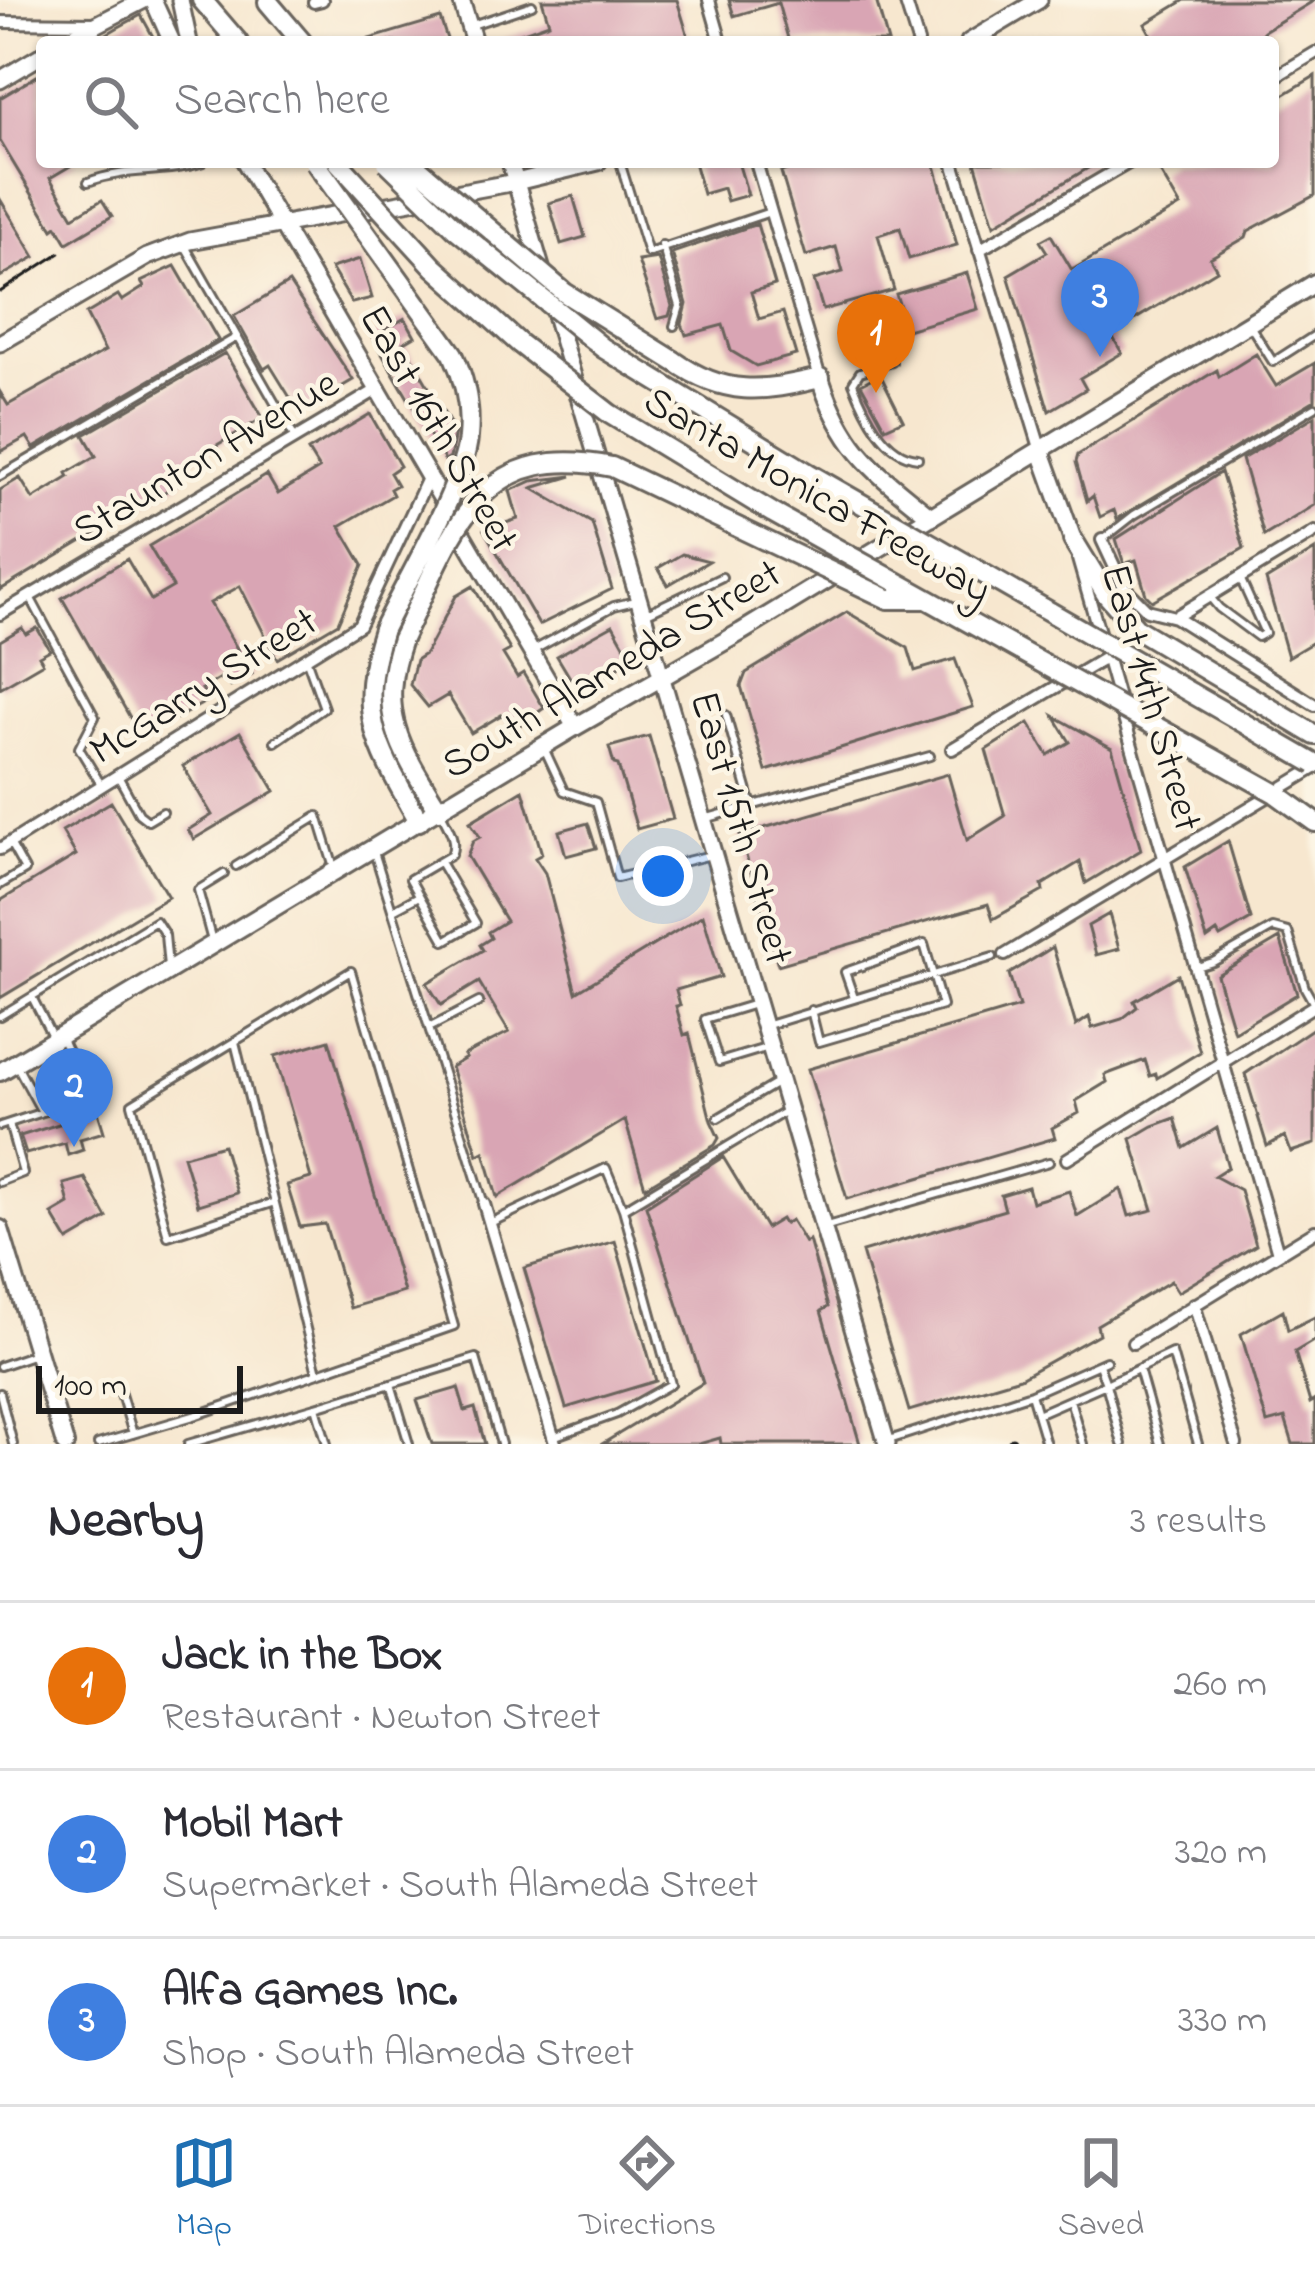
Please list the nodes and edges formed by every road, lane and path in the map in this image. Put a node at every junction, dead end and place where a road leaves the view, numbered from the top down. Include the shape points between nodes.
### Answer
1 (144, 0) edge
2 (153, 0) edge
3 (180, 0) edge
4 (202, 0) edge
5 (220, 0) edge
6 (461, 0) edge
7 (709, 0) edge
8 (905, 0) edge
9 (1039, 0) edge
10 (267, 1) edge
11 (532, 5) dead end
12 (0, 22) edge
13 (96, 22) junction
14 (471, 34) edge
15 (73, 36) edge
16 (169, 36) edge
17 (188, 36) edge
18 (236, 36) edge
19 (239, 36) edge
20 (294, 36) edge
21 (719, 36) edge
22 (915, 36) edge
23 (979, 36) edge
24 (1315, 53) edge
25 (36, 59) edge
26 (1279, 74) edge
27 (0, 80) edge
28 (132, 168) edge
29 (185, 168) edge
30 (248, 168) edge
31 (319, 168) edge
32 (343, 168) edge
33 (393, 168) edge
34 (418, 168) edge
35 (512, 168) edge
36 (573, 168) edge
37 (622, 168) edge
38 (759, 168) edge
39 (955, 168) edge
40 (1120, 168) edge
41 (134, 171) junction
42 (88, 182) dead end
43 (516, 182) junction
44 (771, 211) junction
45 (279, 222) junction
46 (183, 243) junction
47 (662, 245) junction
48 (980, 250) junction
49 (1315, 283) edge
50 (1249, 324) junction
51 (674, 326) dead end
52 (1315, 335) edge
53 (237, 337) junction
54 (0, 343) edge
55 (892, 362) dead end
56 (820, 378) junction
57 (380, 388) junction
58 (1315, 407) edge
59 (296, 439) junction
60 (1041, 452) junction
61 (918, 458) dead end
62 (430, 474) junction
63 (0, 476) edge
64 (931, 518) junction
65 (1315, 532) edge
66 (1073, 540) junction
67 (1102, 540) joint
68 (722, 577) dead end
69 (1240, 578) junction
70 (1209, 596) junction
71 (30, 597) junction
72 (928, 599) junction
73 (642, 607) junction
74 (0, 614) edge
75 (1175, 617) junction
76 (530, 651) junction
77 (306, 658) junction
78 (1105, 658) junction
79 (662, 677) junction
80 (1315, 705) edge
81 (726, 715) dead end
82 (575, 727) junction
83 (1315, 735) edge
84 (275, 742) dead end
85 (544, 746) junction
86 (952, 749) dead end
87 (930, 756) dead end
88 (1315, 766) edge
89 (118, 776) junction
90 (101, 786) junction
91 (752, 806) junction
92 (439, 810) junction
93 (163, 812) dead end
94 (704, 819) junction
95 (1315, 819) edge
96 (419, 821) junction
97 (5, 846) edge
98 (374, 849) junction
99 (714, 854) junction
100 (1162, 861) junction
101 (440, 862) junction
102 (236, 866) dead end
103 (335, 872) junction
104 (224, 874) dead end
105 (0, 885) edge
106 (419, 896) junction
107 (393, 910) junction
108 (213, 944) junction
109 (999, 956) joint
110 (1193, 968) junction
111 (169, 971) junction
112 (934, 974) junction
113 (32, 997) junction
114 (854, 998) junction
115 (478, 1002) dead end
116 (758, 1004) junction
117 (1315, 1005) edge
118 (811, 1010) junction
119 (0, 1016) edge
120 (764, 1026) junction
121 (429, 1028) junction
122 (57, 1038) junction
123 (235, 1042) junction
124 (770, 1046) junction
125 (1221, 1063) junction
126 (8, 1067) edge
127 (781, 1081) junction
128 (789, 1109) junction
129 (42, 1112) junction
130 (718, 1118) dead end
131 (4, 1125) edge
132 (1067, 1159) dead end
133 (1049, 1162) dead end
134 (0, 1182) edge
135 (272, 1203) junction
136 (484, 1204) joint
137 (622, 1209) junction
138 (490, 1223) junction
139 (823, 1226) junction
140 (0, 1229) edge
141 (1315, 1231) edge
142 (1278, 1253) junction
143 (8, 1280) edge
144 (1194, 1304) junction
145 (1132, 1342) dead end
146 (38, 1353) junction
147 (0, 1366) edge
148 (1139, 1369) junction
149 (317, 1373) junction
150 (391, 1384) junction
151 (1106, 1384) junction
152 (121, 1391) dead end
153 (0, 1393) edge
154 (1031, 1394) junction
155 (1070, 1400) junction
156 (316, 1408) junction
157 (1037, 1414) junction
158 (133, 1434) junction
159 (554, 1440) edge
160 (886, 1442) edge
161 (14, 1444) edge
162 (65, 1444) edge
163 (98, 1444) edge
164 (188, 1444) edge
165 (327, 1444) edge
166 (409, 1444) edge
167 (501, 1444) edge
168 (1046, 1444) edge
169 (1083, 1444) edge
170 (1122, 1444) edge
171 (1160, 1444) edge
172 (1198, 1444) edge
173 (1236, 1444) edge

1 - 13 street
2 - 16 street
3 - 17 street
4 - 18 highway
5 - 19 highway
6 - 14 street
7 - 21 street
8 - 22 street
9 - 23 street
10 - 20 highway
11 - 14 lane
12 - 13 street
13 - 15 street
24 - 26 street
25 - 27 street
28 - 41 lane
29 - 41 lane
30 - 45 street, East 16th Street
31 - 96 highway, bridge via 452,353 468,402 468,441 452,487 371,665 369,708 379,747
32 - 72 highway, Santa Monica Freeway, bridge via 434,267 610,414
33 - 88 highway, Santa Monica Freeway, bridge via 603,348
34 - 56 highway, bridge via 565,293 703,381 739,389
35 - 43 street, East 15th Street
36 - 43 street
37 - 47 lane via 648,253
38 - 44 street
39 - 48 street, East 14th Street
40 - 48 street
41 - 42 lane
43 - 45 street
43 - 73 street, East 15th Street
44 - 47 lane
44 - 56 street
45 - 46 street
45 - 57 street, East 16th Street
46 - 53 lane
46 - 54 street
47 - 51 lane via 680,306
48 - 60 street, East 14th Street
49 - 50 main road, South Alameda Street
50 - 52 lane via 1274,362
50 - 60 main road, South Alameda Street
53 - 59 lane
53 - 63 lane
55 - 61 lane via 860,371 853,383 883,438 902,457
56 - 64 main road via 848,442
57 - 59 street, Staunton Avenue
57 - 62 street, East 16th Street
58 - 67 lane
59 - 71 street, Staunton Avenue
60 - 64 main road, South Alameda Street
60 - 66 main road, East 14th Street
62 - 76 street, East 16th Street
62 - 77 street, McGarry Street via 359,625
64 - 79 main road, South Alameda Street
65 - 69 street
66 - 78 street, East 14th Street
66 - 83 highway via 1137,629
67 - 75 street via 1124,587 1147,610
68 - 73 lane
69 - 70 street
69 - 70 lane via 1264,632 1258,637
70 - 75 street
71 - 74 street, Staunton Avenue
71 - 90 lane via 95,717 79,748
72 - 92 highway, bridge via 888,598 612,467 545,461 500,480 460,518 391,680 392,721
72 - 95 highway, Santa Monica Freeway, bridge
73 - 76 lane via 614,606
73 - 79 street, East 15th Street
75 - 80 street
76 - 82 street, East 16th Street
77 - 84 lane via 324,708
77 - 89 street, McGarry Street
78 - 86 street
78 - 100 street, East 14th Street
79 - 82 main road, South Alameda Street
79 - 94 street, East 15th Street
81 - 91 lane
82 - 85 main road, South Alameda Street
85 - 92 main road, South Alameda Street
85 - 99 lane via 564,790 596,802 617,878
87 - 91 lane
88 - 100 street
89 - 90 street, McGarry Street
89 - 93 lane via 139,814 148,821
90 - 97 street, McGarry Street
91 - 94 lane
92 - 96 main road, South Alameda Street
92 - 101 lane via 454,849
94 - 99 street, East 15th Street
96 - 98 main road, South Alameda Street
97 - 105 lane via 25,870
98 - 103 main road, South Alameda Street
98 - 107 lane
99 - 116 street, East 15th Street
100 - 109 street
100 - 110 street, East 14th Street
101 - 106 lane via 410,879
101 - 106 lane via 476,923 445,941
102 - 103 lane via 318,816
103 - 108 main road, South Alameda Street
104 - 108 lane via 198,890
106 - 107 lane
107 - 121 lane
108 - 111 main road, South Alameda Street
109 - 112 lane
110 - 117 lane via 1273,928 1288,932
110 - 125 street, East 14th Street
111 - 113 lane via 156,921
111 - 122 main road, South Alameda Street
112 - 114 lane
112 - 114 lane via 924,944 845,972
112 - 118 lane via 942,1006 835,1038 819,1042
113 - 119 lane
113 - 122 lane
114 - 118 lane
115 - 121 lane
116 - 120 street, East 15th Street
116 - 124 lane via 705,1019 718,1062
117 - 125 street
118 - 120 lane
120 - 124 street, East 15th Street
121 - 136 lane
122 - 126 main road, South Alameda Street
122 - 129 lane via 89,1097
123 - 135 lane
123 - 135 lane via 132,1104 168,1236
123 - 149 lane via 351,971 454,1326
124 - 127 street, East 15th Street
125 - 132 street
125 - 142 street, East 14th Street
126 - 129 lane
127 - 128 street, East 15th Street
127 - 130 lane
128 - 137 lane
128 - 139 street, East 15th Street
129 - 131 lane
131 - 134 lane via 23,1172
133 - 139 lane
135 - 149 lane
136 - 138 street
137 - 138 lane via 607,1168
137 - 159 lane via 671,1384
138 - 159 street
139 - 160 street, East 15th Street
140 - 143 main road
141 - 142 street
142 - 144 street
143 - 146 main road
144 - 145 street
144 - 173 street
146 - 147 lane
146 - 162 main road
148 - 151 lane
148 - 171 lane
148 - 172 lane via 1172,1353
149 - 158 lane
150 - 156 lane
150 - 166 lane
150 - 167 lane via 476,1358
151 - 154 lane via 1103,1363
151 - 155 lane
151 - 170 lane
152 - 158 lane
153 - 161 lane
154 - 157 lane
154 - 160 lane
155 - 157 lane
155 - 169 lane
156 - 164 lane
156 - 165 lane
157 - 168 lane
158 - 163 lane

